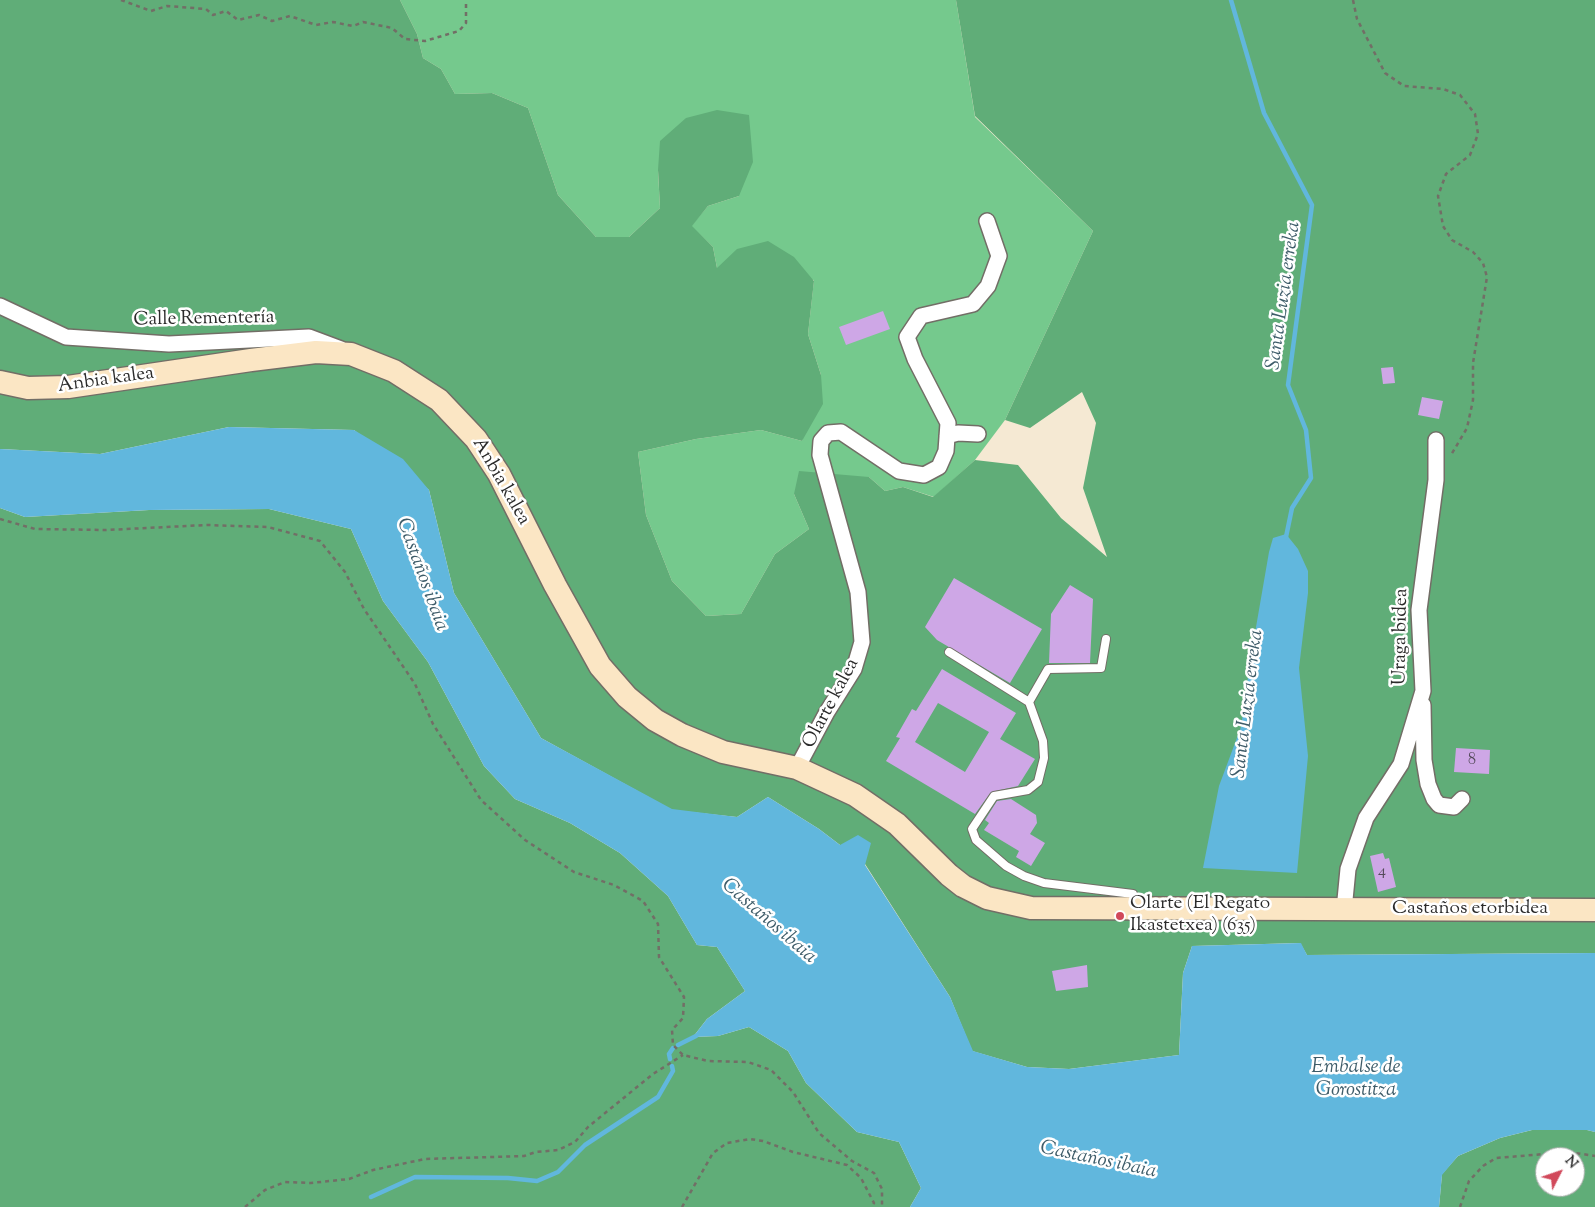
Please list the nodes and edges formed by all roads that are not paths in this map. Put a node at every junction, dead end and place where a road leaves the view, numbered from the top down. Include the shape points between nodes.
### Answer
1 (987, 221) dead end
2 (0, 306) edge
3 (351, 354) junction
4 (0, 382) edge
5 (978, 434) dead end
6 (947, 436) junction
7 (1436, 440) dead end
8 (1106, 639) dead end
9 (949, 652) dead end
10 (1423, 691) junction
11 (1029, 702) junction
12 (797, 768) junction
13 (1462, 799) dead end
14 (1134, 908) junction
15 (1344, 910) junction
16 (1595, 910) edge

1 - 6 street, Olarte kalea via 999,256 988,286 973,304 921,316 907,337 948,423
2 - 3 street, Calle Rementería via 66,337 169,344 309,337
3 - 4 street, Anbia kalea via 316,352 68,387 28,388
3 - 12 street, Anbia kalea via 394,371 423,389 466,426 499,474 600,666 627,697 655,720 682,736 723,752
5 - 6 street
6 - 12 street, Olarte kalea via 946,451 939,467 924,475 899,471 841,432 828,433 821,441 820,455 858,592 862,642 854,668
7 - 10 street, Uraga bidea via 1436,480 1419,610
8 - 11 lane via 1101,668 1048,669
9 - 11 lane
10 - 13 street via 1424,760 1428,784 1439,805 1454,807
10 - 15 street, Uraga bidea via 1401,764 1366,818 1348,868
11 - 14 lane via 1043,741 1044,758 1038,782 1028,790 994,796 972,829 976,840 1006,866 1024,876 1044,883 1133,894
12 - 14 street, Olarte kalea via 869,803 949,875 987,898 1031,908
14 - 15 street, Olarte kalea
15 - 16 street, Castaños etorbidea

